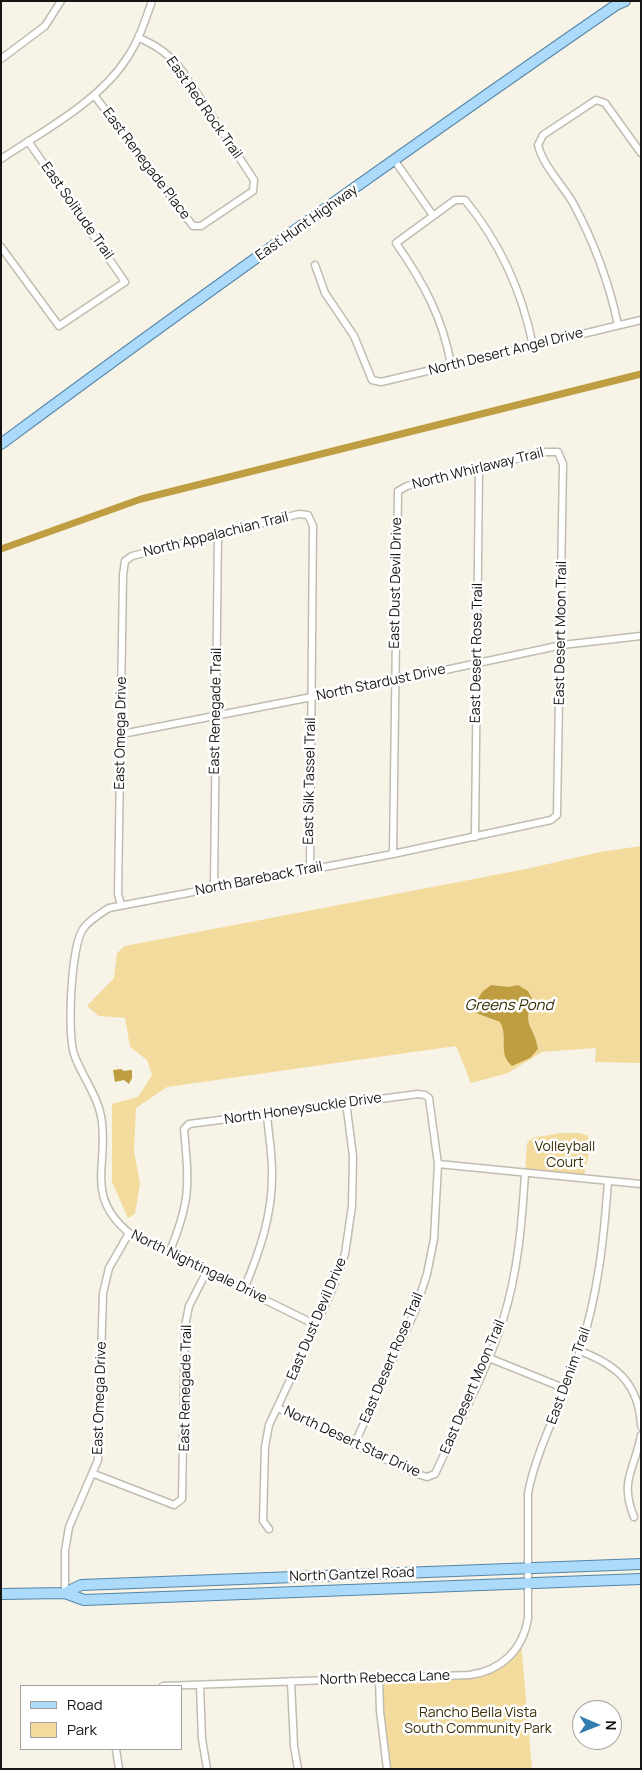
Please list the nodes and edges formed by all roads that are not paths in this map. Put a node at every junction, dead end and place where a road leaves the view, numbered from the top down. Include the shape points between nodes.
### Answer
1 (62, 1) edge
2 (152, 1) edge
3 (620, 2) edge
4 (139, 38) junction
5 (1, 59) edge
6 (94, 95) junction
7 (28, 141) junction
8 (641, 153) edge
9 (1, 160) edge
10 (395, 161) junction
11 (432, 214) junction
12 (201, 226) joint
13 (1, 247) edge
14 (315, 265) dead end
15 (641, 320) edge
16 (618, 325) junction
17 (533, 346) junction
18 (451, 366) junction
19 (1, 444) edge
20 (558, 452) joint
21 (479, 469) junction
22 (398, 492) joint
23 (308, 516) joint
24 (218, 533) junction
25 (125, 561) joint
26 (641, 636) edge
27 (562, 645) junction
28 (478, 663) junction
29 (394, 682) junction
30 (311, 698) junction
31 (215, 715) junction
32 (122, 734) junction
33 (557, 815) joint
34 (475, 837) junction
35 (393, 854) junction
36 (310, 869) junction
37 (214, 888) junction
38 (121, 905) junction
39 (72, 1046) joint
40 (425, 1094) joint
41 (346, 1102) junction
42 (267, 1113) junction
43 (438, 1164) junction
44 (525, 1173) junction
45 (608, 1180) junction
46 (641, 1184) edge
47 (129, 1233) junction
48 (169, 1253) junction
49 (207, 1271) junction
50 (244, 1289) junction
51 (316, 1325) junction
52 (580, 1352) junction
53 (488, 1358) junction
54 (566, 1389) junction
55 (278, 1408) junction
56 (641, 1426) edge
57 (641, 1435) edge
58 (354, 1443) junction
59 (640, 1444) edge
60 (94, 1474) junction
61 (427, 1477) joint
62 (634, 1517) dead end
63 (269, 1529) dead end
64 (641, 1564) edge
65 (527, 1569) junction
66 (641, 1579) edge
67 (528, 1583) junction
68 (65, 1593) junction
69 (1, 1594) edge
70 (379, 1678) junction
71 (291, 1681) junction
72 (182, 1685) edge
73 (200, 1685) junction
74 (116, 1750) edge
75 (119, 1769) edge
76 (207, 1769) edge
77 (298, 1769) edge
78 (387, 1769) edge

1 - 5 street via 45,26
2 - 4 street
3 - 10 main road, East Hunt Highway
4 - 6 street via 126,60
4 - 12 street, East Red Rock Trail via 158,46 172,58 254,180 253,191
6 - 7 street
6 - 12 street, East Renegade Place via 193,226
7 - 9 street
7 - 13 street, East Solitude Trail via 126,282 58,326
8 - 16 street via 605,103 596,100 544,136 538,144 540,154 568,194 601,261
10 - 11 street
10 - 19 main road, East Hunt Highway
11 - 17 street via 455,200 466,200 495,241 512,274 526,313
11 - 18 street via 396,243 433,303 446,336
14 - 18 street, North Desert Angel Drive via 325,293 354,336 372,380 381,382
15 - 16 street, North Desert Angel Drive
16 - 17 street, North Desert Angel Drive
17 - 18 street, North Desert Angel Drive
20 - 21 street, North Whirlaway Trail via 552,450
20 - 27 street, East Desert Moon Trail via 563,464
21 - 22 street, North Whirlaway Trail via 407,486
21 - 28 street, East Desert Rose Trail
22 - 29 street, East Dust Devil Drive
23 - 24 street, North Appalachian Trail via 299,514
23 - 30 street, East Silk Tassel Trail via 313,526
24 - 25 street, North Appalachian Trail via 132,556
24 - 31 street, East Renegade Trail
25 - 32 street, East Omega Drive
26 - 27 street, North Stardust Drive
27 - 28 street, North Stardust Drive
27 - 33 street, East Desert Moon Trail
28 - 29 street, North Stardust Drive
28 - 34 street, East Desert Rose Trail
29 - 30 street, North Stardust Drive
29 - 35 street, East Dust Devil Drive
30 - 31 street, North Stardust Drive
30 - 36 street, East Silk Tassel Trail
31 - 32 street, North Stardust Drive
31 - 37 street, East Renegade Trail
32 - 38 street, East Omega Drive via 118,894
33 - 34 street, North Bareback Trail via 551,820
34 - 35 street, North Bareback Trail
35 - 36 street, North Bareback Trail
36 - 37 street, North Bareback Trail
37 - 38 street, North Bareback Trail
38 - 39 street, North Bareback Trail via 93,918 76,942
39 - 47 street, North Nightingale Drive via 79,1068 99,1106 103,1127 103,1202 115,1221
40 - 41 street, North Honeysuckle Drive
40 - 43 street, East Desert Rose Trail via 429,1098
41 - 42 street, North Honeysuckle Drive
41 - 51 street, East Dust Devil Drive via 353,1156 349,1231 340,1272
42 - 48 street, North Honeysuckle Drive via 188,1124 184,1129 188,1192 182,1222
42 - 50 street via 272,1192 265,1237
43 - 44 street
43 - 58 street, East Desert Rose Trail via 434,1239 427,1274 415,1311
44 - 45 street
44 - 53 street, East Desert Moon Trail via 517,1261 502,1321
45 - 46 street
45 - 52 street, East Denim Trail via 596,1285
47 - 48 street, North Nightingale Drive
47 - 60 street, East Omega Drive via 109,1268 103,1293 100,1447
48 - 49 street, North Nightingale Drive
49 - 50 street, North Nightingale Drive
49 - 60 street, East Renegade Trail via 189,1306 185,1326 182,1499 174,1505
50 - 51 street, North Nightingale Drive
51 - 55 street, East Dust Devil Drive
52 - 54 street, East Denim Trail
52 - 56 street via 607,1364 625,1378 638,1402
53 - 54 street
53 - 61 street, East Desert Moon Trail via 435,1474
54 - 65 street, East Denim Trail via 532,1473 528,1493
55 - 58 street, North Desert Star Drive
55 - 63 street, East Dust Devil Drive via 269,1425 265,1447 263,1521
57 - 59 street
58 - 61 street, North Desert Star Drive via 414,1474
59 - 62 street via 626,1494
60 - 68 street, East Omega Drive via 69,1527 65,1551
64 - 65 main road, North Gantzel Road
65 - 67 street, North Rebecca Lane
65 - 68 main road, North Gantzel Road via 81,1585
66 - 67 main road, North Gantzel Road
67 - 68 main road, North Gantzel Road via 84,1600
67 - 70 street, North Rebecca Lane via 526,1632 518,1648 500,1663 484,1673 469,1675
68 - 69 main road, North Gantzel Road
70 - 71 street, North Rebecca Lane
70 - 78 street
71 - 73 street, North Rebecca Lane
71 - 77 street
72 - 73 street, North Rebecca Lane
73 - 76 street
74 - 75 street

